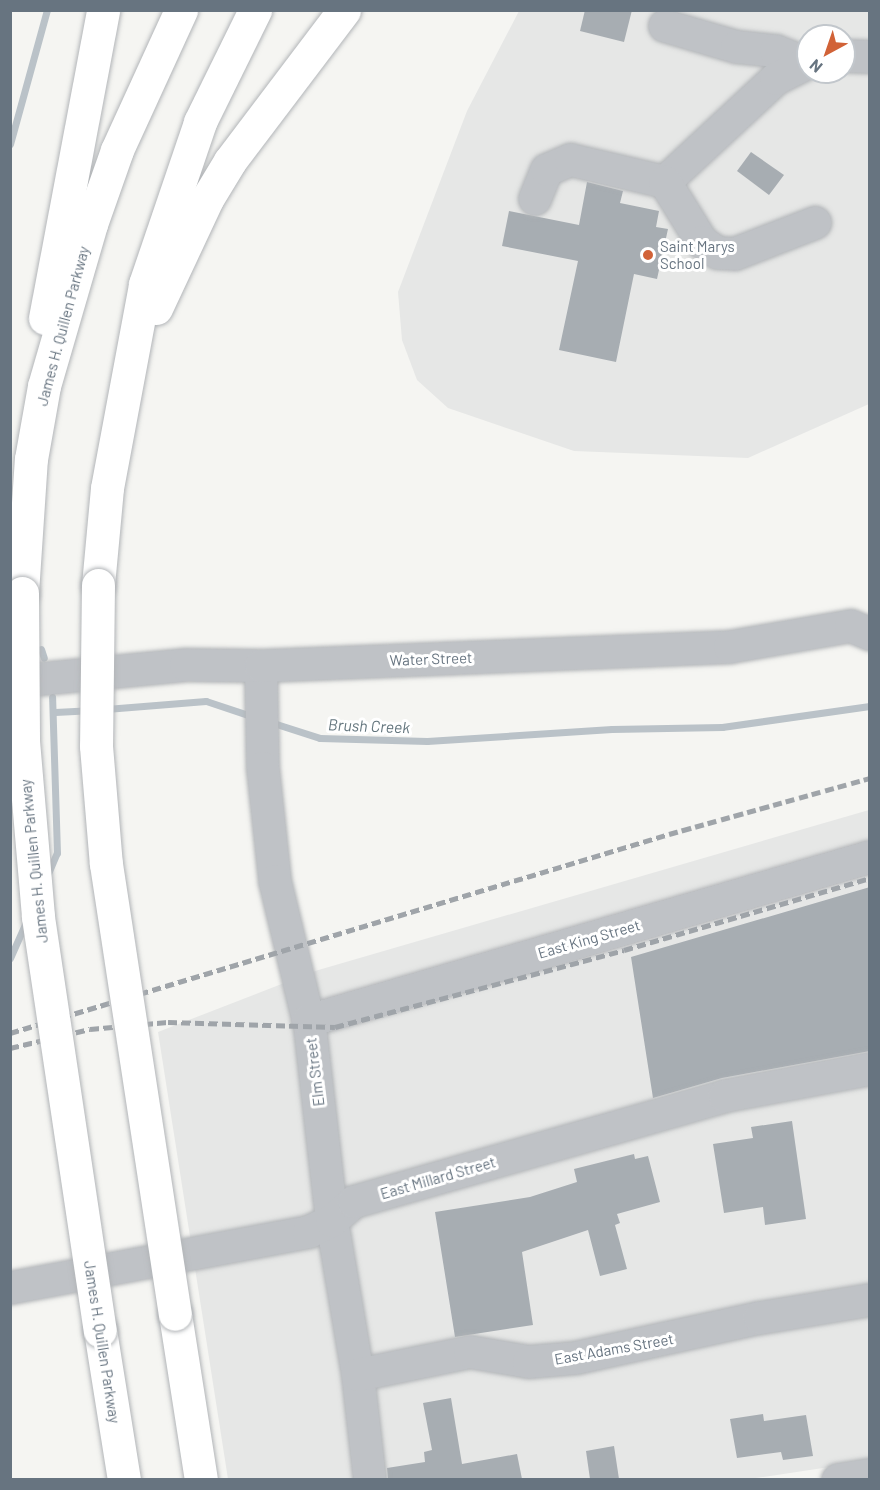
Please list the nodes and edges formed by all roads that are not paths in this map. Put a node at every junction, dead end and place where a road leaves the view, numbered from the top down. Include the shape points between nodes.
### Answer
1 (104, 10) edge
2 (181, 10) edge
3 (255, 10) edge
4 (344, 10) edge
5 (665, 27) dead end
6 (796, 59) edge
7 (796, 69) edge
8 (665, 182) junction
9 (535, 199) dead end
10 (814, 223) dead end
11 (134, 353) junction
12 (45, 386) junction
13 (863, 622) edge
14 (262, 680) junction
15 (10, 682) edge
16 (870, 857) edge
17 (308, 1021) junction
18 (870, 1069) edge
19 (332, 1221) junction
20 (10, 1288) edge
21 (870, 1300) edge
22 (358, 1375) junction
23 (870, 1475) edge
24 (124, 1479) edge
25 (201, 1479) edge
26 (369, 1479) edge
27 (838, 1479) edge

1 - 12 highway via 43,331
2 - 12 highway, James H. Quillen Parkway via 117,150 91,224
3 - 11 highway via 200,122 172,196 145,284
4 - 11 highway via 218,180
5 - 6 street
7 - 8 street via 776,79
8 - 9 street via 572,160 547,170
8 - 10 street via 702,242 718,253 735,254
11 - 25 highway, bridge via 107,488 94,677 106,864
12 - 24 highway, James H. Quillen Parkway, bridge via 31,459 22,593 22,741 36,895
13 - 14 street, Water Street via 730,647
14 - 15 street, Water Street via 186,665
14 - 17 street, Elm Street via 264,768 275,881
16 - 17 street, East King Street
17 - 19 street, Elm Street
18 - 19 street, East Millard Street via 725,1096 354,1202
19 - 20 street, East Millard Street via 309,1232
19 - 22 street, Elm Street
21 - 22 street, East Adams Street via 760,1318 576,1358 529,1362 470,1352
22 - 26 street, Elm Street
23 - 27 street

